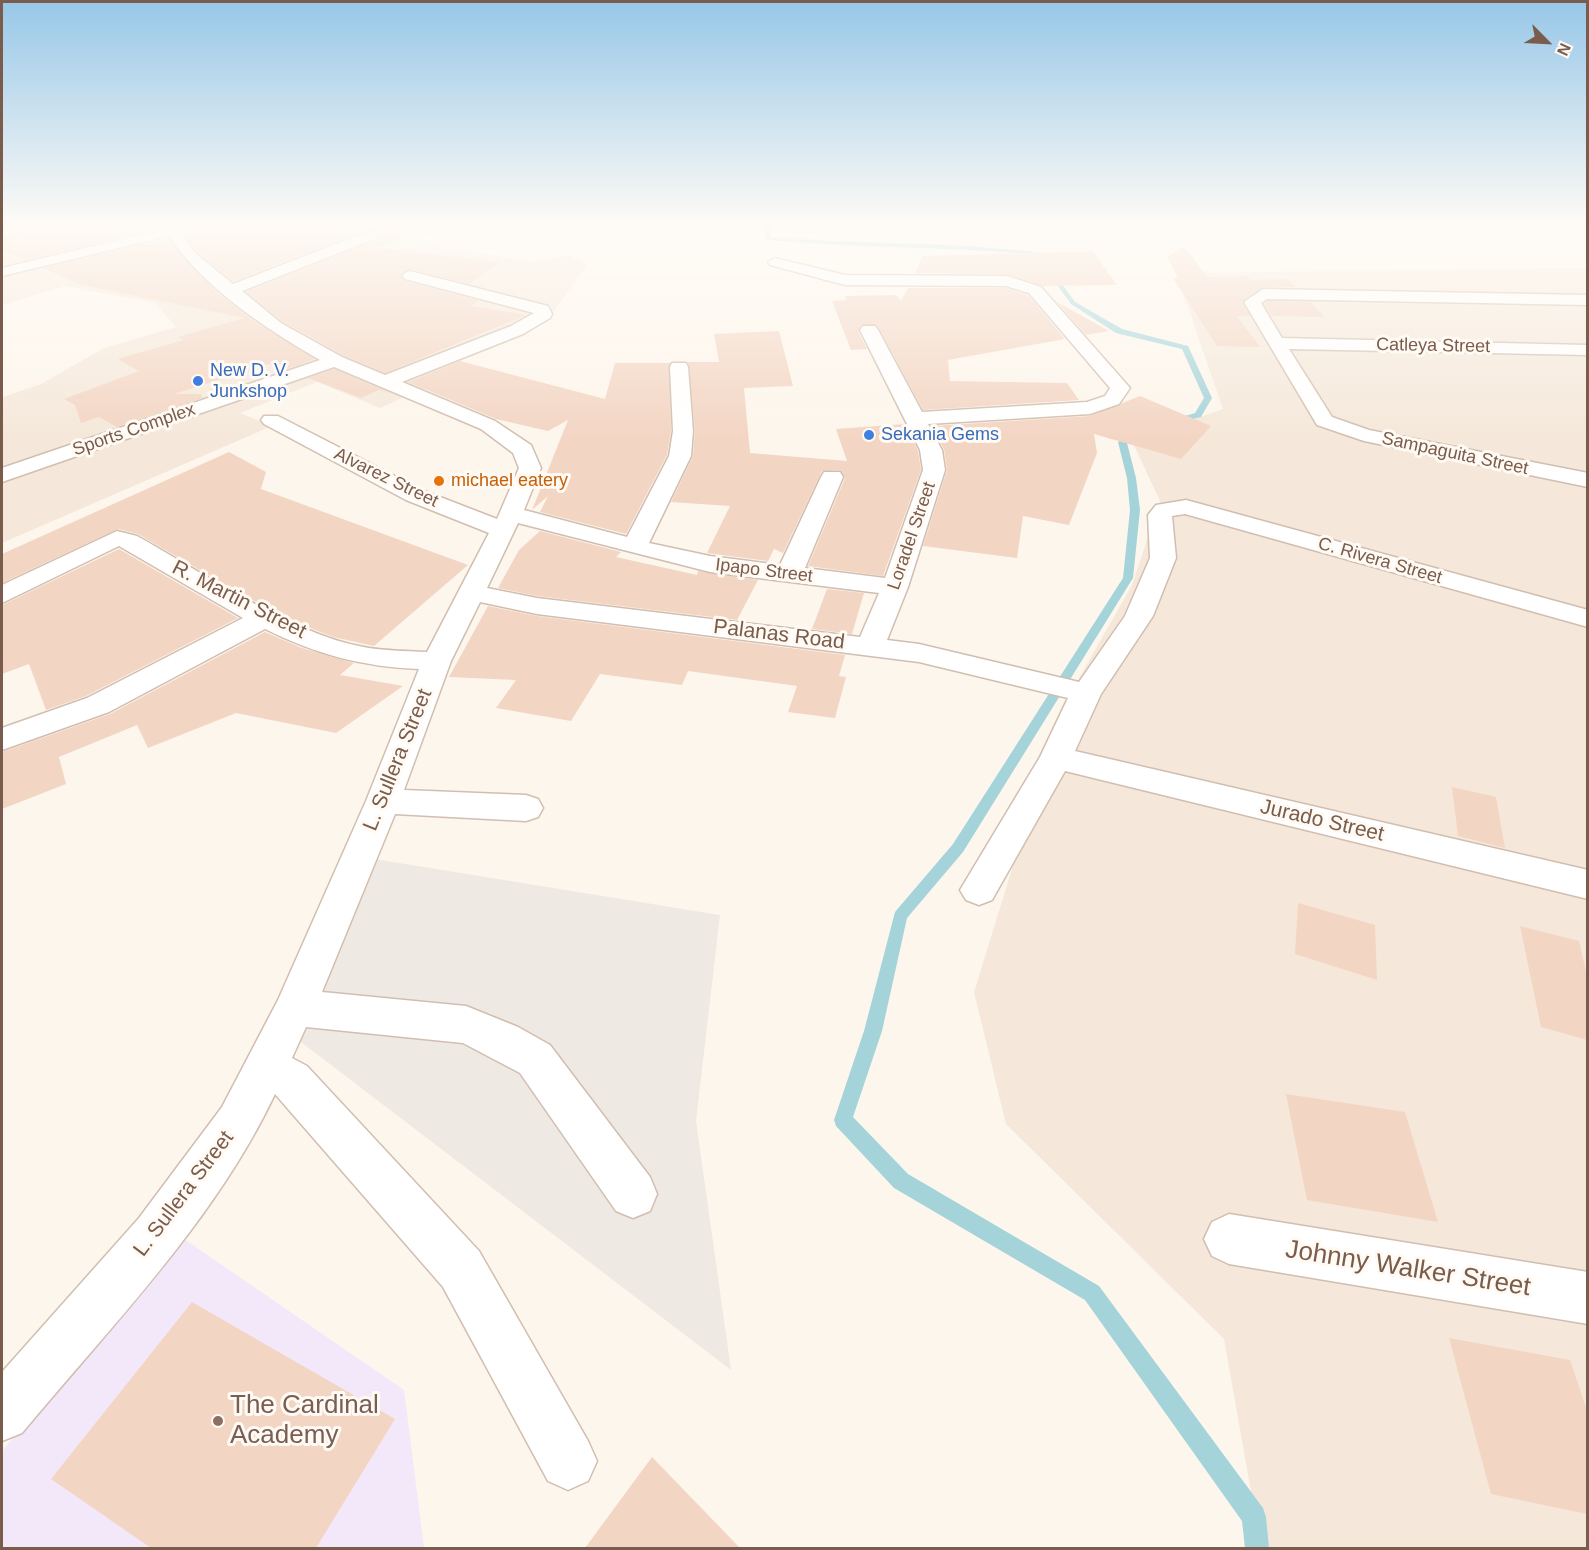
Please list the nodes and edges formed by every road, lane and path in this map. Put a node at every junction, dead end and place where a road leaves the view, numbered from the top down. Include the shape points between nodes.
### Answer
1 (236, 294) edge
2 (481, 294) edge
3 (1039, 294) edge
4 (1263, 294) edge
5 (1281, 294) edge
6 (1587, 300) edge
7 (869, 330) dead end
8 (1278, 343) junction
9 (1587, 350) edge
10 (334, 361) junction
11 (679, 367) dead end
12 (385, 382) junction
13 (914, 419) junction
14 (271, 420) dead end
15 (2, 475) edge
16 (832, 477) dead end
17 (1587, 480) edge
18 (507, 522) junction
19 (634, 547) junction
20 (789, 574) junction
21 (895, 587) junction
22 (470, 592) junction
23 (2, 595) edge
24 (265, 618) junction
25 (1587, 619) edge
26 (870, 646) junction
27 (437, 661) junction
28 (1079, 691) junction
29 (2, 739) edge
30 (1056, 758) junction
31 (383, 801) junction
32 (526, 808) dead end
33 (1587, 885) edge
34 (979, 890) dead end
35 (295, 1008) junction
36 (265, 1067) junction
37 (633, 1194) dead end
38 (1229, 1239) dead end
39 (1587, 1298) edge
40 (2, 1413) edge
41 (568, 1461) dead end

1 - 10 street, L. Sullera Street via 275,327
2 - 12 street via 542,310 544,315 517,330
3 - 13 street via 1120,388 1112,399 1090,408
4 - 8 street via 1252,302
5 - 6 street
7 - 13 street, Loradel Street
8 - 9 street, Catleya Street
8 - 17 street, Sampaguita Street via 1324,421 1364,435
10 - 12 street, L. Sullera Street
10 - 15 street, Sports Complex
11 - 19 street via 681,456
12 - 18 street, L. Sullera Street via 488,425 523,450 530,468
13 - 21 street, Loradel Street via 931,450 934,470
14 - 18 street, Alvarez Street via 414,495
16 - 20 street
18 - 19 street, Ipapo Street
18 - 22 street, L. Sullera Street
19 - 20 street, Ipapo Street via 710,564
20 - 21 street, Ipapo Street
21 - 26 street, Loradel Street
22 - 26 street, Palanas Road via 537,606
22 - 27 street, L. Sullera Street
23 - 24 street, R. Martin Street via 117,538
24 - 27 street, R. Martin Street via 345,652
24 - 29 street via 98,705
25 - 28 street, C. Rivera Street via 1186,507 1172,507 1160,515 1163,558 1139,616
26 - 28 street, Palanas Road via 919,653
27 - 31 street, L. Sullera Street
28 - 30 street
30 - 33 street, Jurado Street
30 - 34 street
31 - 32 street
31 - 35 street, L. Sullera Street
35 - 36 street, L. Sullera Street
35 - 37 street via 466,1025 503,1041 535,1059
36 - 40 street, L. Sullera Street via 238,1123 156,1235
36 - 41 street via 292,1080 461,1269
38 - 39 street, Johnny Walker Street

